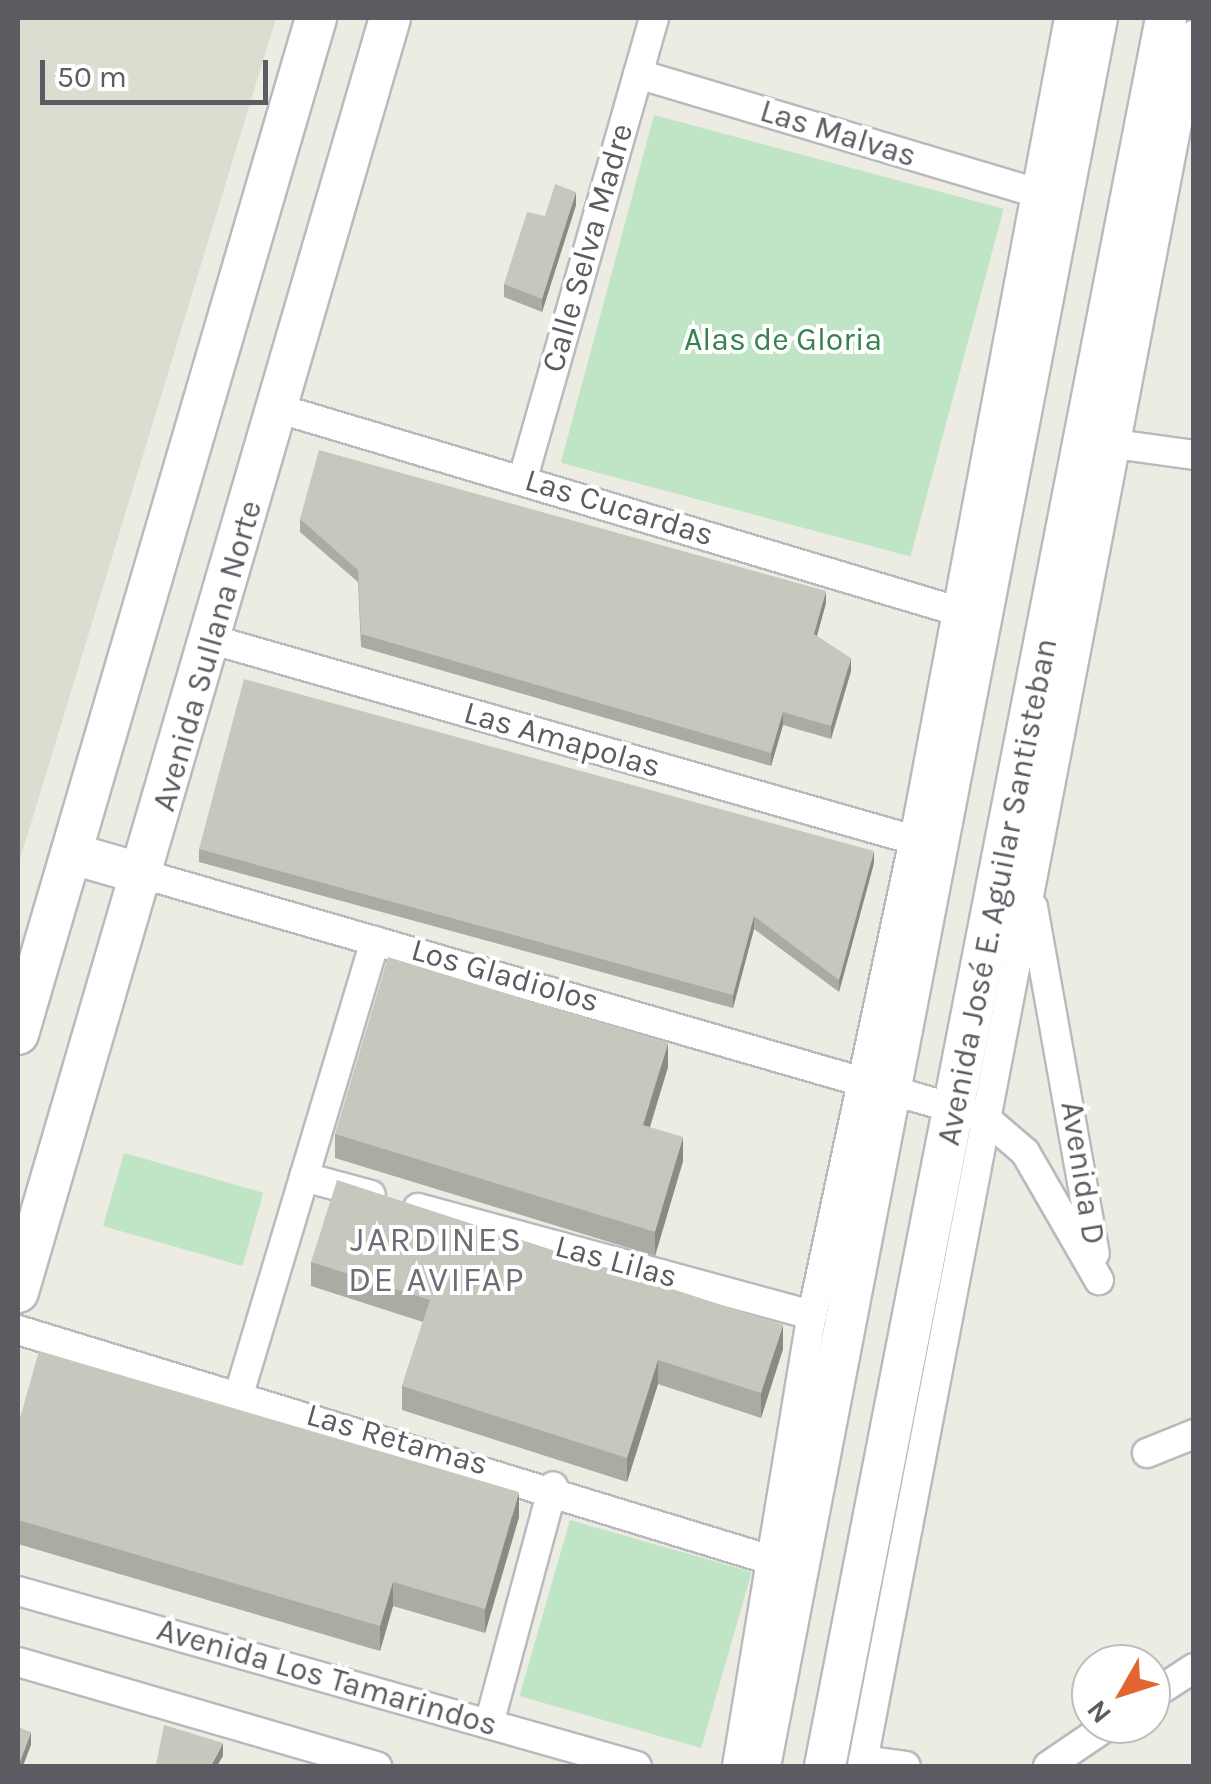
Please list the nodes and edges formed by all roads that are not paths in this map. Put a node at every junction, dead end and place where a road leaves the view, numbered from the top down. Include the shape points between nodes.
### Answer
1 (316, 18) edge
2 (390, 18) edge
3 (654, 18) edge
4 (1068, 18) edge
5 (1097, 18) edge
6 (1166, 18) edge
7 (1194, 35) edge
8 (638, 74) junction
9 (1038, 193) junction
10 (280, 409) junction
11 (1116, 444) junction
12 (1194, 455) edge
13 (523, 478) junction
14 (957, 610) junction
15 (210, 639) junction
16 (914, 840) junction
17 (73, 854) junction
18 (1024, 868) junction
19 (146, 875) junction
20 (375, 941) junction
21 (18, 1034) edge
22 (878, 1081) junction
23 (970, 1112) junction
24 (304, 1177) junction
25 (18, 1292) edge
26 (812, 1316) junction
27 (18, 1330) edge
28 (239, 1394) junction
29 (1194, 1434) edge
30 (1147, 1452) dead end
31 (553, 1486) junction
32 (774, 1560) junction
33 (18, 1591) edge
34 (18, 1662) edge
35 (1194, 1668) edge
36 (1171, 1683) edge
37 (490, 1724) junction
38 (1080, 1744) edge
39 (850, 1764) edge
40 (377, 1766) edge
41 (637, 1766) edge
42 (737, 1766) edge
43 (760, 1766) edge
44 (906, 1766) edge
45 (1048, 1766) edge

1 - 17 main road
2 - 10 main road, Avenida Sullana Norte
3 - 8 street, Calle Selva Madre
4 - 9 street, Avenida José E. Aguilar Santisteban
5 - 22 main road, Avenida José E. Aguilar Santisteban
6 - 18 main road, Avenida José E. Aguilar Santisteban
7 - 11 street, Avenida José E. Aguilar Santisteban
8 - 9 street, Las Malvas
8 - 13 street, Calle Selva Madre
9 - 14 street, Avenida José E. Aguilar Santisteban
10 - 13 street, Las Cucardas
10 - 15 main road, Avenida Sullana Norte
11 - 12 street
11 - 18 street, Avenida José E. Aguilar Santisteban
13 - 14 street, Las Cucardas
14 - 16 street, Avenida José E. Aguilar Santisteban
15 - 16 street, Las Amapolas
15 - 19 main road, Avenida Sullana Norte
16 - 22 street, Avenida José E. Aguilar Santisteban
17 - 19 main road
17 - 21 main road
18 - 23 main road, Avenida José E. Aguilar Santisteban
18 - 23 street, Avenida D via 1099,1280 1026,1152
19 - 20 street
19 - 22 street, Los Gladiolos
19 - 25 main road, Avenida Sullana Norte
20 - 22 street
20 - 24 street
22 - 23 street, Avenida D
22 - 26 street, Avenida José E. Aguilar Santisteban
22 - 43 main road, Avenida José E. Aguilar Santisteban
23 - 39 main road, Avenida José E. Aguilar Santisteban
24 - 26 street, Las Lilas
24 - 28 street
26 - 32 street, Avenida José E. Aguilar Santisteban
27 - 28 street, Las Retamas
28 - 31 street, Las Retamas
29 - 30 street
31 - 32 street, Las Retamas
31 - 37 street
32 - 42 street, Avenida José E. Aguilar Santisteban
33 - 37 street, Avenida Los Tamarindos
34 - 40 street
35 - 36 street
37 - 41 street, Avenida Los Tamarindos
38 - 45 street
39 - 44 street

